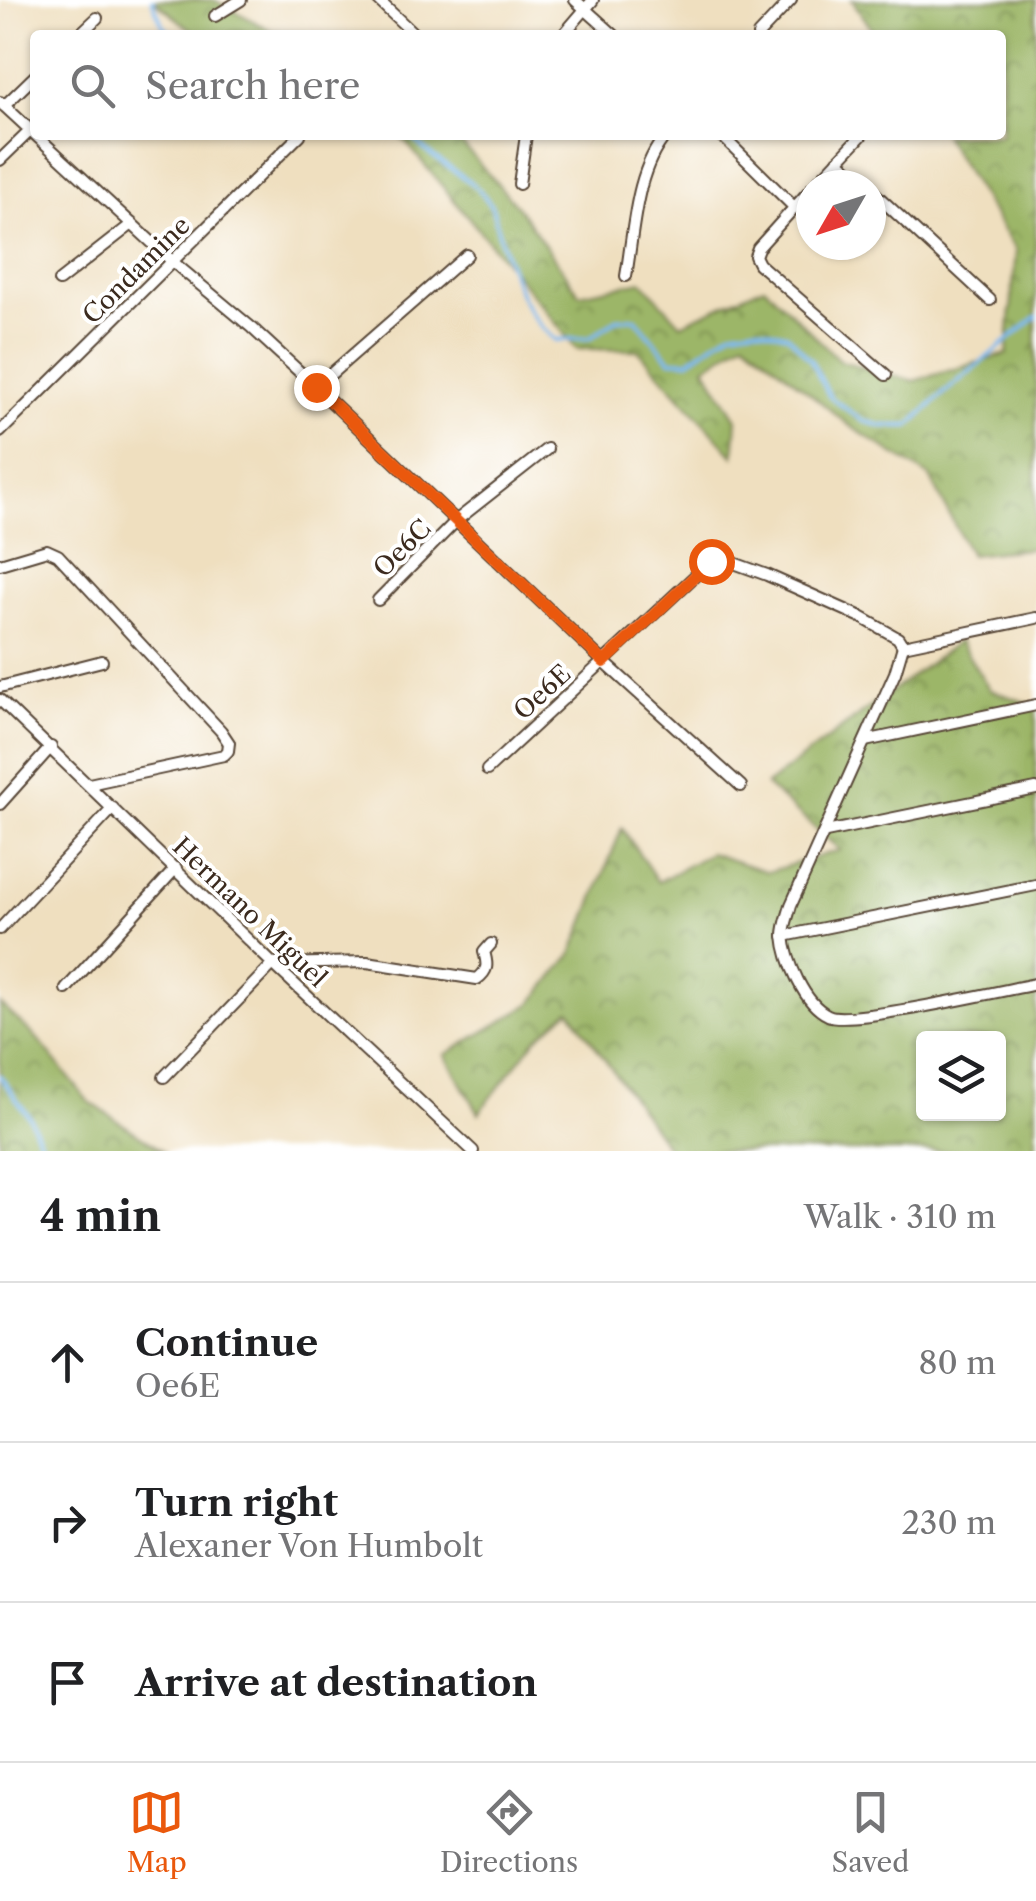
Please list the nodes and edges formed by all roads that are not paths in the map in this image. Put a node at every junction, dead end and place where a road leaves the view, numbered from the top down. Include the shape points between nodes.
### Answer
1 (242, 0) edge
2 (378, 0) edge
3 (575, 0) edge
4 (791, 0) edge
5 (589, 4) edge
6 (215, 16) dead end
7 (97, 18) dead end
8 (84, 30) edge
9 (411, 30) edge
10 (567, 30) edge
11 (610, 30) edge
12 (763, 30) edge
13 (30, 80) edge
14 (2, 104) edge
15 (30, 131) joint
16 (40, 140) edge
17 (295, 140) edge
18 (525, 140) edge
19 (662, 140) edge
20 (725, 140) edge
21 (857, 140) edge
22 (0, 160) edge
23 (838, 160) junction
24 (829, 170) edge
25 (849, 170) edge
26 (519, 184) dead end
27 (886, 205) edge
28 (794, 207) joint
29 (132, 224) junction
30 (467, 255) dead end
31 (173, 262) junction
32 (626, 276) dead end
33 (59, 281) dead end
34 (990, 300) dead end
35 (886, 375) dead end
36 (316, 387) junction
37 (0, 432) edge
38 (547, 449) dead end
39 (458, 520) junction
40 (0, 564) edge
41 (378, 600) dead end
42 (1036, 618) edge
43 (903, 646) junction
44 (102, 661) dead end
45 (604, 662) junction
46 (0, 686) edge
47 (0, 700) edge
48 (1036, 705) edge
49 (865, 741) junction
50 (51, 747) junction
51 (487, 770) dead end
52 (89, 784) junction
53 (741, 786) dead end
54 (1036, 789) edge
55 (0, 804) edge
56 (114, 808) junction
57 (826, 832) junction
58 (176, 868) junction
59 (1036, 885) edge
60 (0, 929) edge
61 (784, 936) junction
62 (491, 944) dead end
63 (273, 964) junction
64 (1036, 984) edge
65 (66, 989) dead end
66 (164, 1077) dead end
67 (473, 1151) edge

1 - 6 street
2 - 9 street
3 - 5 street
4 - 12 street
5 - 10 street
5 - 11 street
7 - 8 street
13 - 14 street
14 - 15 street
15 - 22 street
16 - 29 street
17 - 31 street, Condamine
18 - 26 street
19 - 32 street via 644,170
20 - 28 street
21 - 23 street
23 - 24 street
23 - 25 street
27 - 34 street
28 - 35 street via 758,248 759,264
29 - 31 street
29 - 33 street
30 - 36 street
31 - 36 street
31 - 37 street, Condamine
36 - 39 street
38 - 39 street, Oe6C
39 - 41 street, Oe6C
39 - 45 street
40 - 52 street via 47,550 58,555 229,743 224,756
42 - 43 street
43 - 45 street, Oe6E via 860,616 720,558
43 - 49 street
44 - 46 street
45 - 51 street, Oe6E
45 - 53 street
47 - 50 street, Hermano Miguel
48 - 49 street
49 - 57 street
50 - 52 street, Hermano Miguel
50 - 55 street
52 - 56 street, Hermano Miguel
54 - 57 street
56 - 58 street, Hermano Miguel
56 - 60 street
57 - 61 street via 791,905
58 - 63 street, Hermano Miguel
58 - 65 street
59 - 61 street
61 - 64 street via 792,973 828,1016 910,1009
62 - 63 street via 484,952 488,965 477,979 368,962
63 - 66 street
63 - 67 street, Hermano Miguel

